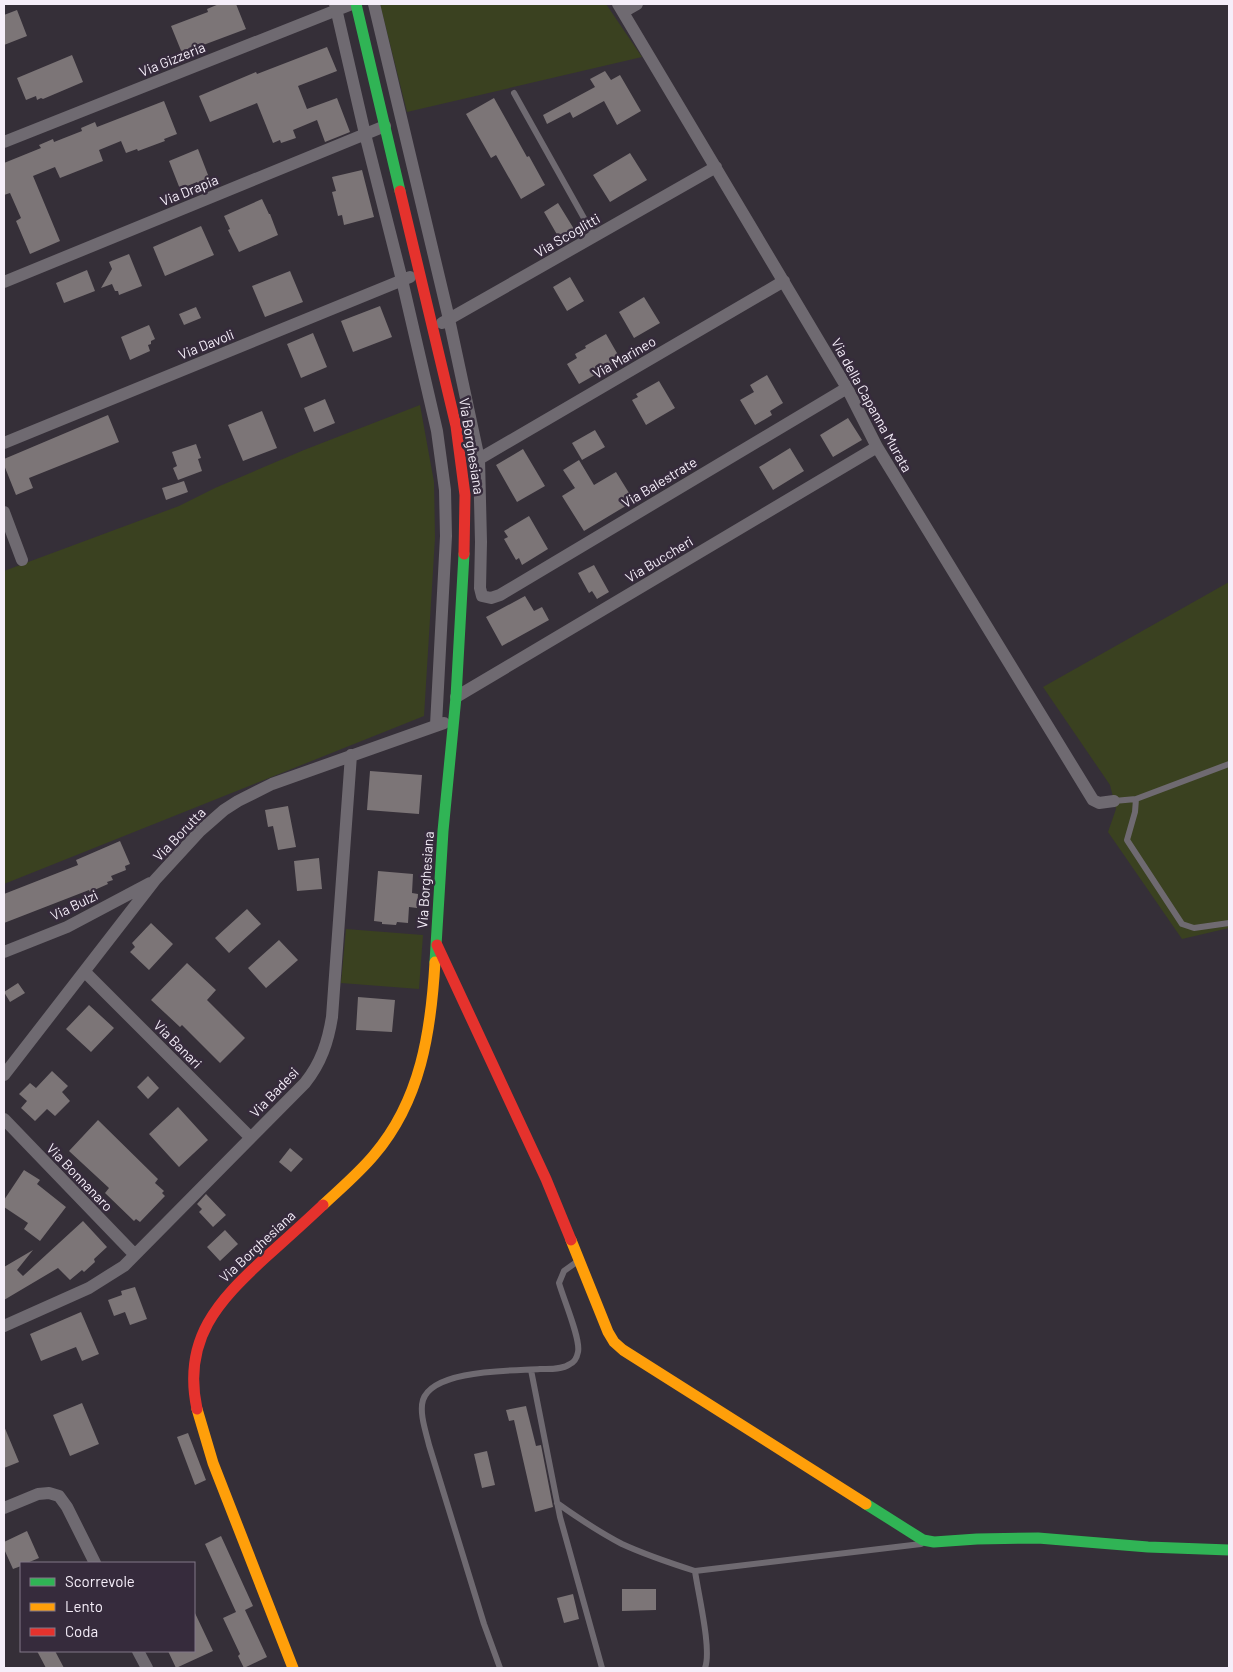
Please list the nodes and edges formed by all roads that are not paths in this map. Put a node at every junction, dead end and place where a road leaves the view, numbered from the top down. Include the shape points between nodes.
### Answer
1 (352, 4) edge
2 (356, 4) edge
3 (374, 4) edge
4 (637, 4) edge
5 (336, 7) edge
6 (620, 8) edge
7 (514, 93) dead end
8 (385, 126) junction
9 (366, 134) junction
10 (4, 142) edge
11 (716, 167) junction
12 (594, 236) junction
13 (419, 273) junction
14 (402, 280) junction
15 (4, 282) edge
16 (784, 282) junction
17 (449, 319) junction
18 (432, 329) junction
19 (847, 388) junction
20 (456, 426) junction
21 (437, 431) junction
22 (4, 443) edge
23 (877, 447) junction
24 (480, 459) junction
25 (4, 512) edge
26 (22, 560) dead end
27 (486, 598) joint
28 (456, 697) junction
29 (453, 719) junction
30 (436, 725) junction
31 (351, 755) junction
32 (1229, 764) edge
33 (1136, 799) junction
34 (1114, 801) joint
35 (155, 880) junction
36 (1229, 923) edge
37 (436, 943) junction
38 (4, 952) edge
39 (85, 972) junction
40 (4, 1075) edge
41 (4, 1119) edge
42 (250, 1137) junction
43 (135, 1255) junction
44 (579, 1261) junction
45 (4, 1326) edge
46 (531, 1370) junction
47 (557, 1503) junction
48 (4, 1508) edge
49 (934, 1542) junction
50 (1229, 1550) edge
51 (94, 1562) edge
52 (695, 1572) junction
53 (139, 1652) edge
54 (147, 1668) edge
55 (293, 1668) edge
56 (500, 1668) edge
57 (602, 1668) edge
58 (705, 1668) edge

1 - 5 street, Via Gizzeria
2 - 8 street, Via Borghesiana
3 - 17 street, Via Borghesiana
4 - 6 street
5 - 9 street
5 - 10 street, Via Gizzeria
6 - 11 street, Via della Capanna Murata
7 - 12 lane
8 - 9 street, Via Drapia
8 - 13 street, Via Borghesiana
9 - 14 street
9 - 15 street, Via Drapia
11 - 12 street, Via Scoglitti
11 - 16 street, Via della Capanna Murata
12 - 17 street, Via Scoglitti
13 - 14 street, Via Davoli
13 - 18 street, Via Borghesiana
14 - 21 street
14 - 22 street, Via Davoli
16 - 19 street, Via della Capanna Murata
16 - 24 street, Via Marineo
17 - 18 street, Via Scoglitti
17 - 24 street, Via Borghesiana
18 - 20 street, Via Borghesiana
19 - 23 street, Via della Capanna Murata
19 - 27 street, Via Balestrate via 500,595
20 - 21 street
20 - 28 street, Via Borghesiana via 465,502
21 - 30 street via 445,490 446,536
23 - 28 street, Via Buccheri
23 - 34 street, Via della Capanna Murata via 1093,800
24 - 27 street, Via Borghesiana via 480,588
25 - 26 street
28 - 29 street, Via Borghesiana
29 - 30 street, Via Borutta
29 - 37 street, Via Borghesiana
30 - 31 street, Via Borutta
31 - 35 street, Via Borutta via 272,784 232,805 200,830
31 - 42 street, Via Badesi via 328,1039 323,1054 305,1083
32 - 33 lane
33 - 34 lane
33 - 36 lane via 1127,840 1182,924 1194,928
35 - 38 street, Via Bulzi via 67,927
35 - 39 street, Via Borutta
37 - 44 street via 546,1179
37 - 55 street, Via Borghesiana via 433,996 424,1054 412,1092 394,1128 352,1178 240,1279 205,1324 196,1351 194,1389 200,1424
39 - 40 street, Via Borutta
39 - 42 street, Via Banari
41 - 43 street, Via Bonnanaro
42 - 43 street, Via Badesi
43 - 45 street, Via Badesi via 119,1270 89,1288
44 - 46 lane via 564,1271 559,1283 578,1339 578,1355 564,1367
44 - 49 street via 608,1332 618,1346 913,1535
46 - 47 lane
46 - 56 lane via 474,1374 446,1380 427,1392 422,1408 429,1445
47 - 52 lane via 623,1544
47 - 57 lane
48 - 51 street via 38,1494 59,1496
49 - 50 street via 1038,1538
49 - 52 lane
52 - 58 lane via 708,1652
53 - 54 street

